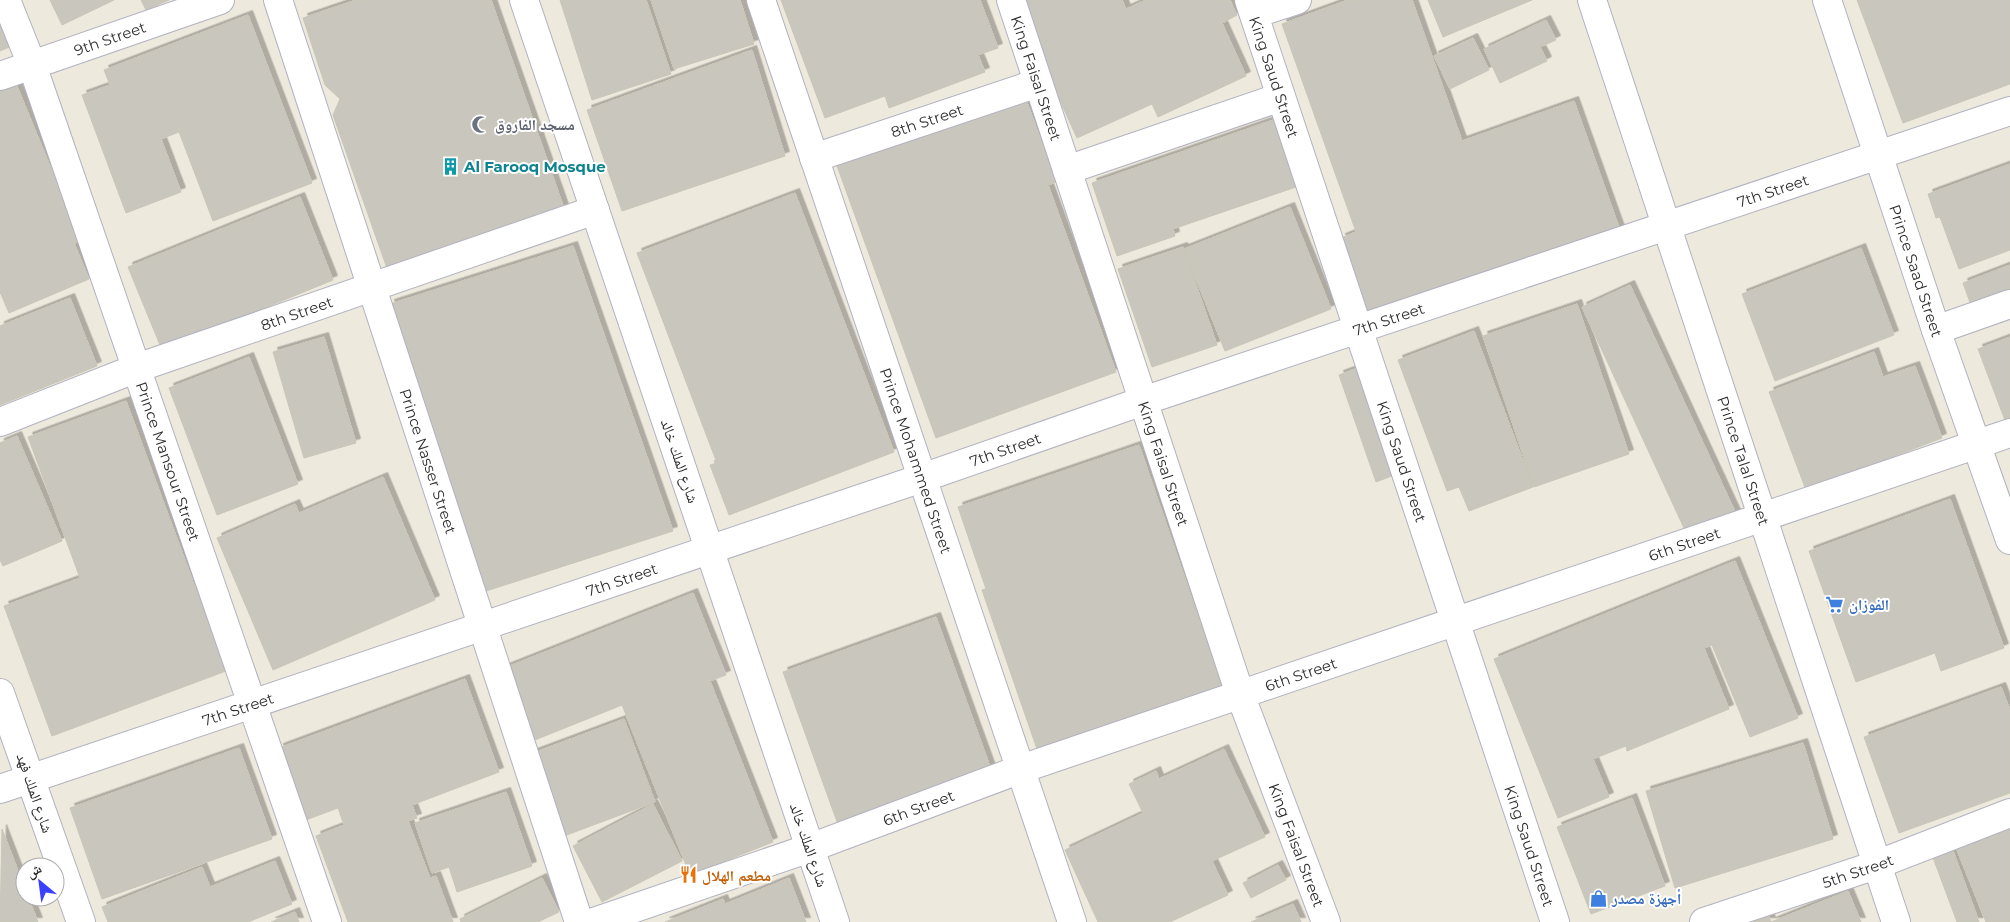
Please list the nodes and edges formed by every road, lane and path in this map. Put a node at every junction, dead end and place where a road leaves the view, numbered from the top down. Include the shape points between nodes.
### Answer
1 (6, 0) edge
2 (220, 0) edge
3 (278, 0) edge
4 (524, 0) edge
5 (761, 0) edge
6 (1011, 0) edge
7 (1297, 0) edge
8 (1592, 0) edge
9 (1827, 0) edge
10 (1252, 7) edge
11 (32, 65) junction
12 (0, 76) edge
13 (1038, 83) junction
14 (1281, 96) junction
15 (2010, 111) edge
16 (1880, 155) junction
17 (814, 158) junction
18 (1067, 170) junction
19 (595, 210) junction
20 (1666, 226) junction
21 (372, 286) junction
22 (2010, 304) edge
23 (1359, 330) junction
24 (1936, 330) junction
25 (136, 368) junction
26 (1143, 401) junction
27 (0, 422) edge
28 (2010, 433) edge
29 (1978, 444) junction
30 (922, 478) junction
31 (1763, 517) junction
32 (2010, 540) edge
33 (710, 550) junction
34 (1456, 622) junction
35 (482, 625) junction
36 (0, 693) edge
37 (1240, 694) junction
38 (252, 703) junction
39 (1021, 769) junction
40 (30, 779) junction
41 (0, 789) edge
42 (2010, 812) edge
43 (810, 848) junction
44 (1876, 865) junction
45 (80, 922) edge
46 (327, 922) edge
47 (579, 922) edge
48 (594, 922) edge
49 (835, 922) edge
50 (1072, 922) edge
51 (1326, 922) edge
52 (1555, 922) edge
53 (1704, 922) edge
54 (1896, 922) edge

1 - 11 street, Prince Mansour Street
2 - 11 street, 9th Street
3 - 21 street, Prince Nasser Street
4 - 19 street, شارع الملك خالد
5 - 17 street, Prince Mohammed Street
6 - 13 street, King Faisal Street
7 - 10 street
8 - 20 street, Prince Talal Street
9 - 16 street, Prince Saad Street
10 - 14 street, King Saud Street
11 - 12 street, 9th Street
11 - 25 street, Prince Mansour Street
13 - 17 street, 8th Street
13 - 18 street, King Faisal Street
14 - 18 street
14 - 23 street, King Saud Street
15 - 16 street, 7th Street
16 - 20 street, 7th Street
16 - 24 street, Prince Saad Street
17 - 30 street, Prince Mohammed Street
18 - 26 street, King Faisal Street
19 - 21 street, 8th Street
19 - 33 street, شارع الملك خالد
20 - 23 street, 7th Street
20 - 31 street, Prince Talal Street
21 - 25 street, 8th Street
21 - 35 street, Prince Nasser Street
22 - 24 street
23 - 26 street, 7th Street
23 - 34 street, King Saud Street
24 - 29 street, Prince Saad Street
25 - 27 street, 8th Street
25 - 38 street, Prince Mansour Street
26 - 30 street, 7th Street
26 - 37 street, King Faisal Street
28 - 29 street, 6th Street
29 - 31 street, 6th Street
29 - 32 street, Prince Saad Street
30 - 33 street, 7th Street
30 - 39 street, Prince Mohammed Street
31 - 34 street, 6th Street
31 - 44 street, Prince Talal Street
33 - 35 street, 7th Street
33 - 43 street, شارع الملك خالد
34 - 37 street, 6th Street
34 - 52 street, King Saud Street
35 - 38 street, 7th Street
35 - 47 street, Prince Nasser Street
36 - 40 street, شارع الملك فهد
37 - 39 street, 6th Street
37 - 51 street, King Faisal Street
38 - 40 street, 7th Street
38 - 46 street, Prince Mansour Street
39 - 43 street, 6th Street
39 - 50 street, Prince Mohammed Street
40 - 41 street, 7th Street
40 - 45 street, شارع الملك فهد
42 - 44 street, 5th Street
43 - 48 street, 6th Street
43 - 49 street, شارع الملك خالد
44 - 53 street, 5th Street
44 - 54 street, Prince Talal Street

